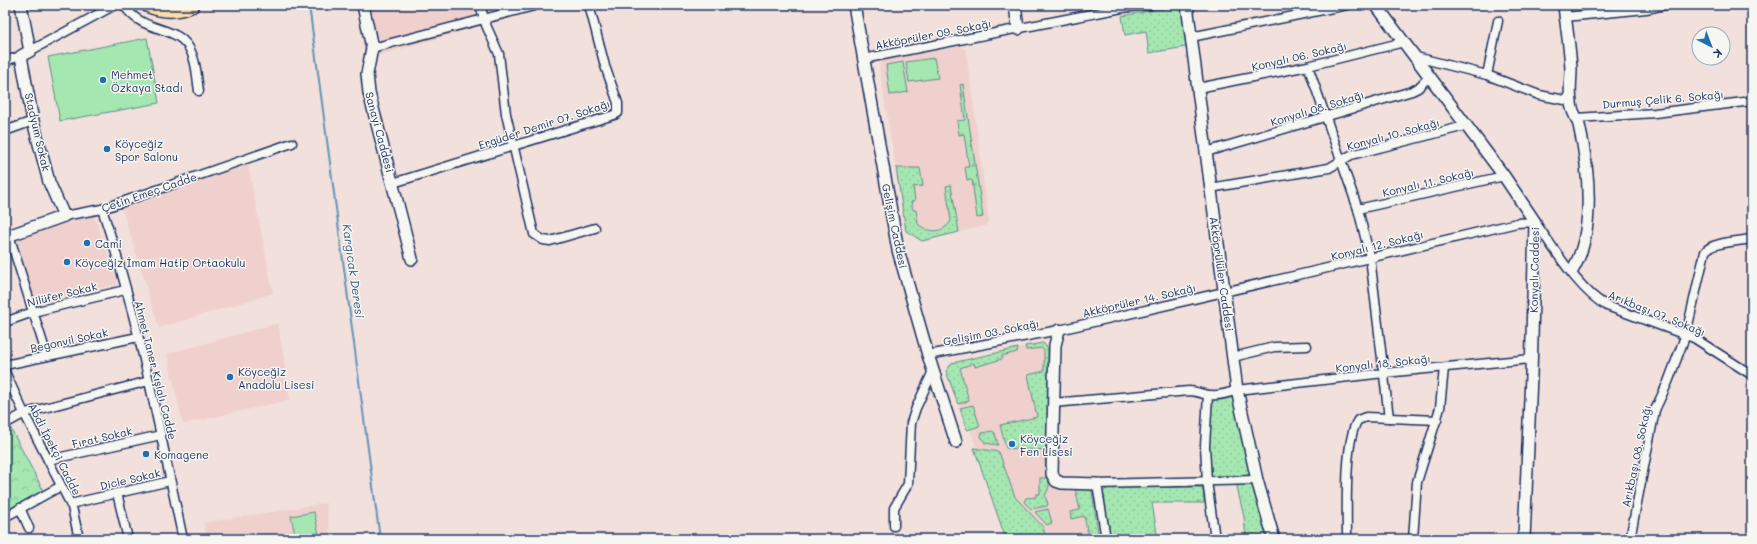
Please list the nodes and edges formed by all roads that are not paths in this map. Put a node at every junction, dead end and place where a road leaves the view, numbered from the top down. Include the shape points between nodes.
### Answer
1 (21, 5) edge
2 (115, 5) edge
3 (124, 5) edge
4 (148, 5) edge
5 (192, 5) edge
6 (363, 5) edge
7 (480, 5) edge
8 (538, 5) edge
9 (589, 5) edge
10 (854, 5) edge
11 (1015, 5) edge
12 (1140, 5) edge
13 (1149, 5) edge
14 (1187, 5) edge
15 (1347, 5) edge
16 (1376, 5) edge
17 (1564, 5) edge
18 (1661, 5) edge
19 (1565, 17) junction
20 (484, 19) junction
21 (1498, 20) dead end
22 (1018, 29) junction
23 (1191, 37) junction
24 (1404, 42) junction
25 (372, 48) junction
26 (25, 54) junction
27 (1416, 57) junction
28 (863, 59) junction
29 (5, 61) edge
30 (1308, 66) junction
31 (1487, 75) junction
32 (1429, 76) junction
33 (1198, 88) junction
34 (199, 91) dead end
35 (1570, 101) junction
36 (1752, 101) edge
37 (1326, 117) junction
38 (1576, 118) junction
39 (33, 121) junction
40 (1465, 126) junction
41 (5, 131) edge
42 (292, 143) dead end
43 (513, 146) junction
44 (1206, 152) junction
45 (1341, 160) junction
46 (1504, 176) junction
47 (393, 183) junction
48 (1210, 188) junction
49 (102, 209) junction
50 (1358, 209) junction
51 (64, 216) junction
52 (1535, 222) junction
53 (595, 228) dead end
54 (7, 236) edge
55 (1752, 239) edge
56 (1370, 257) junction
57 (412, 259) dead end
58 (1572, 271) junction
59 (125, 290) junction
60 (1225, 292) junction
61 (33, 312) junction
62 (5, 322) edge
63 (1059, 330) junction
64 (1686, 334) junction
65 (138, 337) junction
66 (1307, 346) dead end
67 (928, 355) junction
68 (46, 356) junction
69 (1233, 357) junction
70 (1532, 359) junction
71 (5, 365) edge
72 (1444, 368) junction
73 (933, 371) junction
74 (5, 372) edge
75 (1384, 373) junction
76 (1752, 375) edge
77 (149, 381) junction
78 (1237, 390) junction
79 (1208, 395) junction
80 (1053, 403) junction
81 (24, 414) junction
82 (1389, 418) junction
83 (1437, 420) junction
84 (5, 424) edge
85 (161, 434) junction
86 (956, 442) dead end
87 (48, 460) junction
88 (1257, 480) junction
89 (170, 481) junction
90 (1207, 481) junction
91 (1097, 484) junction
92 (62, 486) junction
93 (117, 493) junction
94 (70, 504) junction
95 (20, 508) junction
96 (5, 517) edge
97 (894, 526) dead end
98 (29, 528) dead end
99 (79, 539) edge
100 (128, 539) edge
101 (183, 539) edge
102 (1106, 539) edge
103 (1215, 539) edge
104 (1274, 539) edge
105 (1347, 539) edge
106 (1413, 539) edge
107 (1524, 539) edge
108 (1630, 539) edge

1 - 26 street, Stadyum Sokak
2 - 26 street
3 - 34 street via 140,22 173,33 184,41 192,55
4 - 5 highway via 172,10
6 - 25 street, Sanayi Caddesi
7 - 20 street
8 - 20 street
9 - 43 street, Ergüder Demir 07. Sokağı via 618,103 618,113
10 - 28 street, Gelişim Caddesi
11 - 22 street
12 - 13 street, Akköprüler 09. Sokağı
12 - 22 street, Akköprüler 09. Sokağı
14 - 23 street, Akköprülüler Caddesi
15 - 23 street
16 - 24 street, Konyalı Caddesi
17 - 19 street
18 - 19 street
19 - 35 street via 1571,69
20 - 25 street
20 - 43 street via 499,54
21 - 31 street
22 - 28 street, Akköprüler 09. Sokağı
23 - 33 street, Akköprülüler Caddesi
24 - 27 street, Konyalı Caddesi
24 - 30 street, Konyalı 06. Sokağı
25 - 47 street, Sanayi Caddesi via 367,74 369,92
26 - 29 street
26 - 39 street, Stadyum Sokak
27 - 31 street
27 - 32 street, Konyalı Caddesi
28 - 67 street, Gelişim Caddesi via 898,250
30 - 33 street, Konyalı 06. Sokağı
30 - 37 street
31 - 35 street via 1539,95
32 - 37 street, Konyalı 08. Sokağı via 1412,91
32 - 40 street, Konyalı Caddesi
33 - 44 street, Akköprülüler Caddesi
35 - 38 street
36 - 38 street, Durmuş Çelik 6. Sokağı via 1655,113
37 - 44 street, Konyalı 08. Sokağı
37 - 45 street
38 - 58 street via 1586,174 1587,204 1583,244
39 - 41 street
39 - 51 street, Stadyum Sokak via 49,182
40 - 45 street, Konyalı 10. Sokağı via 1351,155
40 - 46 street, Konyalı Caddesi
42 - 49 street, Çetin Emeç Cadde
43 - 47 street, Ergüder Demir 07. Sokağı
43 - 53 street via 534,234 550,241
44 - 48 street, Akköprülüler Caddesi
45 - 48 street, Konyalı 10. Sokağı via 1329,168
45 - 50 street
46 - 50 street, Konyalı 11. Sokağı
46 - 52 street, Konyalı Caddesi
47 - 57 street, Sanayi Caddesi
48 - 60 street, Akköprülüler Caddesi
49 - 51 street, Çetin Emeç Cadde
49 - 59 street, Ahmet Taner Kışlalı Cadde
50 - 56 street
51 - 54 street, Çetin Emeç Cadde
52 - 56 street, Konyalı 12. Sokağı via 1517,223
52 - 58 street, Arıkbaşı 07. Sokağı
52 - 70 street, Konyalı Caddesi
54 - 61 street
55 - 64 street, Arıkbaşı 08. Sokağı via 1706,249
56 - 60 street, Konyalı 12. Sokağı
56 - 75 street
58 - 64 street, Arıkbaşı 07. Sokağı via 1591,295 1607,306
59 - 61 street, Nilüfer Sokak
59 - 65 street, Ahmet Taner Kışlalı Cadde
60 - 63 street, Akköprüler 14. Sokağı
60 - 69 street, Akköprülüler Caddesi
61 - 62 street, Nilüfer Sokak
61 - 68 street
63 - 67 street, Gelişim 03. Sokağı
63 - 80 street via 1055,345
64 - 76 street, Arıkbaşı 07. Sokağı
64 - 108 street, Arıkbaşı 08. Sokağı via 1655,410
65 - 68 street, Begonvil Sokak
65 - 77 street, Ahmet Taner Kışlalı Cadde
66 - 69 street via 1274,347
67 - 73 street, Gelişim Caddesi
68 - 71 street, Begonvil Sokak
69 - 78 street, Akköprülüler Caddesi
70 - 72 street, Konyalı 18. Sokağı
70 - 107 street, Konyalı Caddesi
72 - 75 street, Konyalı 18. Sokağı
72 - 83 street
73 - 86 street, Gelişim Caddesi
73 - 97 street via 911,423 908,484 894,508
74 - 81 street, Abdi İpekçi Cadde
75 - 78 street, Konyalı 18. Sokağı
75 - 82 street
77 - 81 street
77 - 85 street, Ahmet Taner Kışlalı Cadde
78 - 79 street, Konyalı 18. Sokağı
78 - 88 street, Akköprülüler Caddesi
79 - 80 street, Konyalı 18. Sokağı via 1189,391
79 - 90 street via 1205,446
80 - 91 street via 1053,478 1062,484
81 - 84 street
81 - 87 street, Abdi İpekçi Cadde
82 - 83 street
82 - 105 street via 1361,418 1353,429 1348,462
83 - 106 street via 1417,482
85 - 87 street, Fırat Sokak
85 - 89 street, Ahmet Taner Kışlalı Cadde
87 - 92 street, Abdi İpekçi Cadde
88 - 90 street
88 - 104 street, Akköprülüler Caddesi
89 - 93 street, Dicle Sokak
89 - 101 street, Ahmet Taner Kışlalı Cadde
90 - 91 street
90 - 103 street
91 - 102 street
92 - 94 street, Abdi İpekçi Cadde
92 - 95 street
93 - 94 street, Dicle Sokak
93 - 100 street
94 - 99 street, Abdi İpekçi Cadde
95 - 96 street
95 - 98 street

